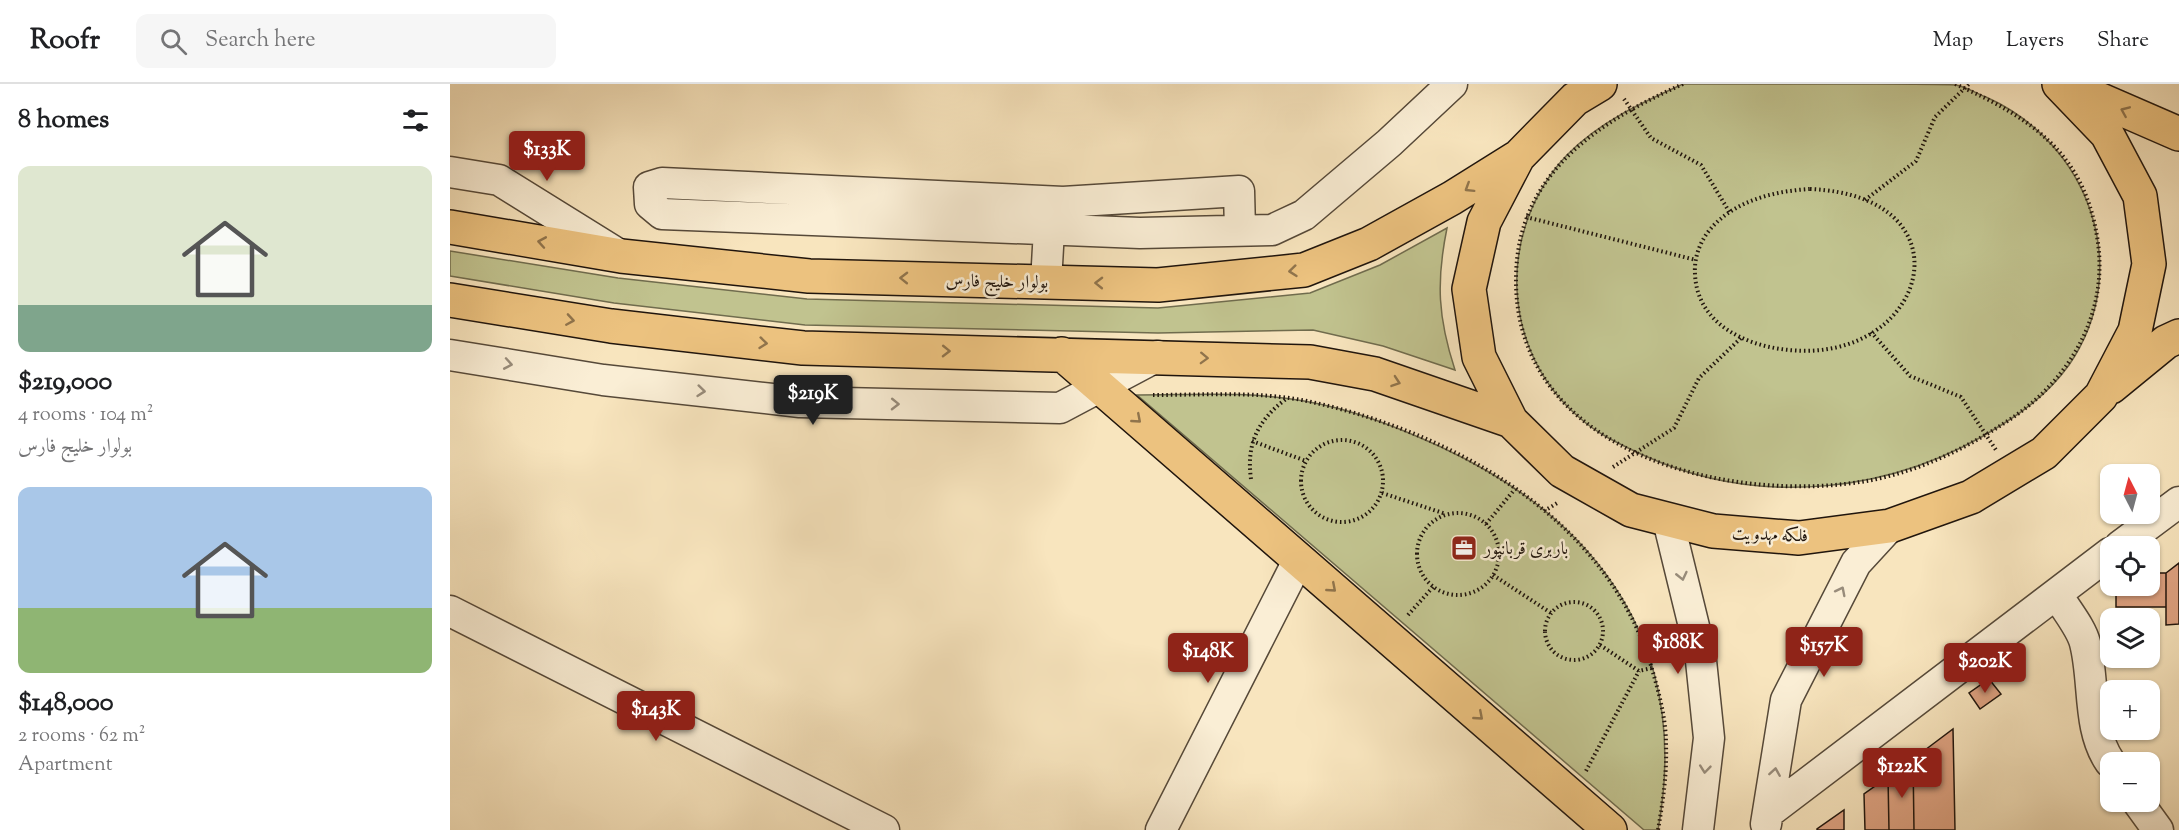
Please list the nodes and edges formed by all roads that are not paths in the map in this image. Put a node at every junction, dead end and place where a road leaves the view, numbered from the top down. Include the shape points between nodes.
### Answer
1 (1452, 84) edge
2 (2061, 84) edge
3 (1610, 88) edge
4 (2179, 134) edge
5 (1518, 157) junction
6 (450, 172) edge
7 (450, 227) edge
8 (1049, 230) junction
9 (1240, 230) junction
10 (621, 256) junction
11 (1046, 282) junction
12 (450, 300) edge
13 (2175, 340) edge
14 (1062, 354) junction
15 (450, 355) edge
16 (1158, 356) junction
17 (1100, 387) junction
18 (2101, 396) junction
19 (1511, 421) junction
20 (2179, 501) edge
21 (1668, 519) junction
22 (1890, 526) junction
23 (2133, 536) edge
24 (1299, 559) junction
25 (2100, 561) edge
26 (2057, 594) junction
27 (450, 611) edge
28 (2104, 752) edge
29 (2145, 812) edge
30 (1767, 821) edge
31 (884, 830) edge
32 (1161, 830) edge
33 (1610, 830) edge
34 (1698, 830) edge
35 (2157, 830) edge

1 - 9 street via 1304,215 1272,230
4 -> 2 highway
2 - 18 highway, فلکه مهدویت via 2107,134 2140,196 2149,264 2134,331
3 - 5 highway, فلکه مهدویت via 1575,99
5 -> 11 highway, بولوار خلیج فارس via 1370,244 1304,270 1158,285
5 - 19 highway, فلکه مهدویت via 1484,222 1469,290 1479,357
6 - 10 street via 499,180
10 -> 7 highway, بولوار خلیج فارس
8 - 9 street via 1140,234
8 - 9 street via 662,214 650,204 649,187 662,183 1064,202 1239,191
8 - 11 street
11 -> 10 highway, بولوار خلیج فارس via 808,276
12 -> 14 highway via 611,326 804,348
13 - 18 highway
14 - 16 highway
14 - 17 highway
15 -> 17 street via 603,381 800,402 1060,408
16 - 17 street
16 -> 19 highway via 1310,362 1375,374
17 -> 24 highway
18 - 22 highway, فلکه مهدویت via 2044,453 1971,497
19 - 21 highway, فلکه مهدویت via 1562,471 1631,510
20 - 23 street
21 - 22 highway, فلکه مهدویت via 1713,531 1799,538
21 -> 34 street via 1700,651 1709,738
30 -> 22 street via 1786,700 1856,563
24 - 32 street
24 -> 33 highway
25 - 26 street
26 - 28 street via 2085,641 2091,697
26 - 30 street
27 - 31 street
29 - 35 street

